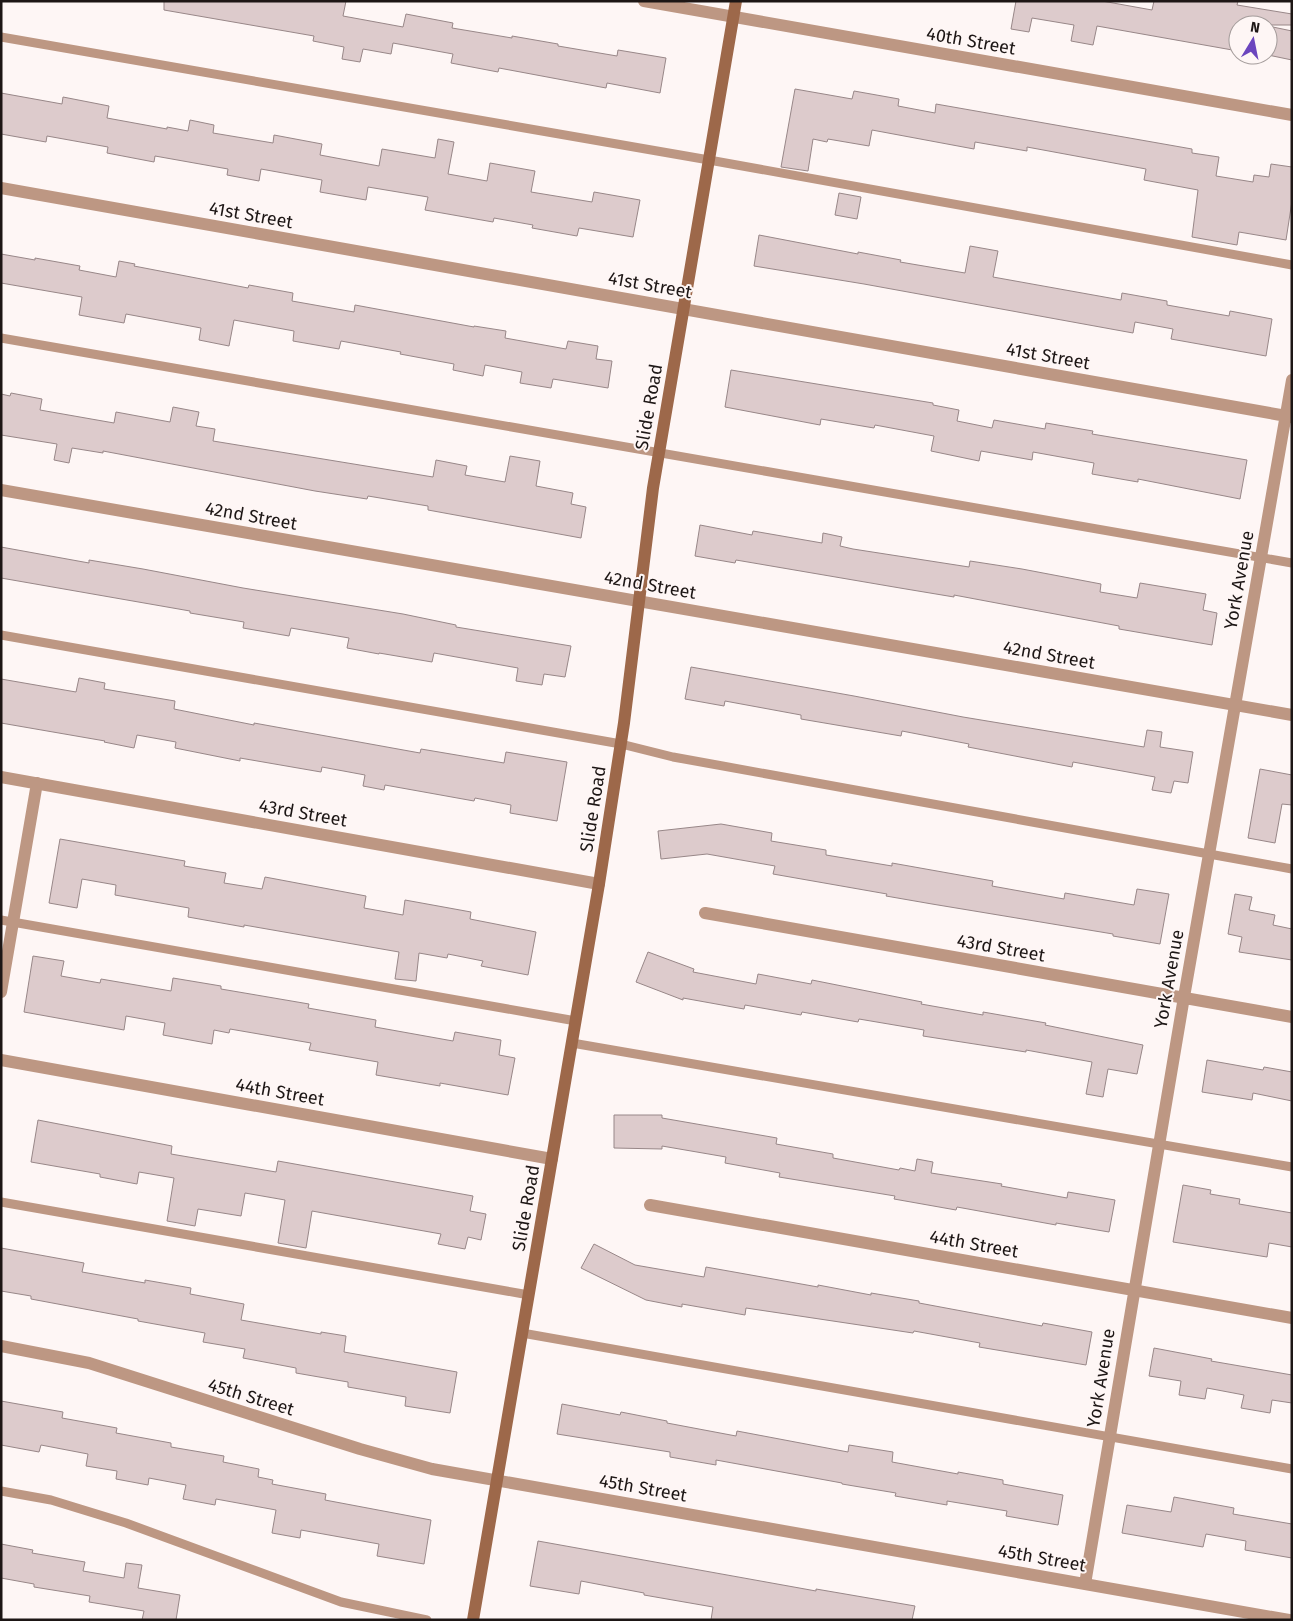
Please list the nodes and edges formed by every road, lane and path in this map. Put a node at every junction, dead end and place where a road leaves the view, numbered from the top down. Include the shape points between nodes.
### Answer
1 (644, 1) edge
2 (736, 1) edge
3 (734, 17) junction
4 (1, 37) edge
5 (1292, 115) edge
6 (709, 160) junction
7 (1, 188) edge
8 (1292, 265) edge
9 (684, 309) junction
10 (1, 338) edge
11 (1292, 380) edge
12 (1289, 416) edge
13 (659, 453) junction
14 (1, 490) edge
15 (1261, 557) junction
16 (1292, 563) edge
17 (639, 600) junction
18 (1, 635) edge
19 (1235, 705) junction
20 (1292, 715) edge
21 (621, 744) junction
22 (1, 777) edge
23 (37, 783) junction
24 (1208, 855) junction
25 (1292, 869) edge
26 (599, 884) junction
27 (704, 913) dead end
28 (7, 921) edge
29 (1, 992) edge
30 (1184, 998) junction
31 (1292, 1016) edge
32 (576, 1021) junction
33 (572, 1043) junction
34 (1, 1060) edge
35 (1158, 1144) junction
36 (552, 1159) junction
37 (1292, 1168) edge
38 (1, 1202) edge
39 (650, 1205) dead end
40 (1133, 1290) junction
41 (529, 1295) junction
42 (1292, 1318) edge
43 (522, 1333) junction
44 (1, 1346) edge
45 (1109, 1437) junction
46 (1292, 1469) edge
47 (497, 1480) junction
48 (1, 1491) edge
49 (1085, 1584) junction
50 (427, 1620) edge
51 (473, 1620) edge
52 (1289, 1620) edge

1 - 3 street, 40th Street
2 - 3 main road, Slide Road
3 - 5 street, 40th Street
3 - 6 main road, Slide Road
4 - 6 lane
6 - 8 lane
6 - 9 main road, Slide Road
7 - 9 street, 41st Street
9 - 12 street, 41st Street
9 - 13 main road, Slide Road
10 - 13 lane
11 - 12 street, York Avenue
12 - 15 street, York Avenue
13 - 15 lane
13 - 17 main road, Slide Road
14 - 17 street, 42nd Street
15 - 16 lane
15 - 19 street, York Avenue
17 - 19 street, 42nd Street
17 - 21 main road, Slide Road
18 - 21 lane
19 - 20 street, 42nd Street
19 - 24 street, York Avenue
21 - 24 lane via 673,757
21 - 26 main road, Slide Road
22 - 23 street, 43rd Street
23 - 26 street, 43rd Street
23 - 28 street
24 - 25 lane
24 - 30 street, York Avenue
26 - 32 main road, Slide Road
27 - 30 street, 43rd Street
28 - 29 street
28 - 32 lane
30 - 31 street, 43rd Street
30 - 35 street, York Avenue
32 - 33 main road, Slide Road
33 - 35 lane
33 - 36 main road, Slide Road
34 - 36 street, 44th Street
35 - 37 lane
35 - 40 street, York Avenue
36 - 41 main road, Slide Road
38 - 41 lane
39 - 40 street, 44th Street
40 - 42 street, 44th Street
40 - 45 street, York Avenue
41 - 43 main road, Slide Road
43 - 45 lane
43 - 47 main road, Slide Road
44 - 47 street, 45th Street via 89,1363 360,1449 432,1469
45 - 46 lane
45 - 49 street, York Avenue
47 - 49 street, 45th Street
47 - 51 main road, Slide Road
48 - 50 lane via 51,1500 126,1523 340,1602
49 - 52 street, 45th Street

